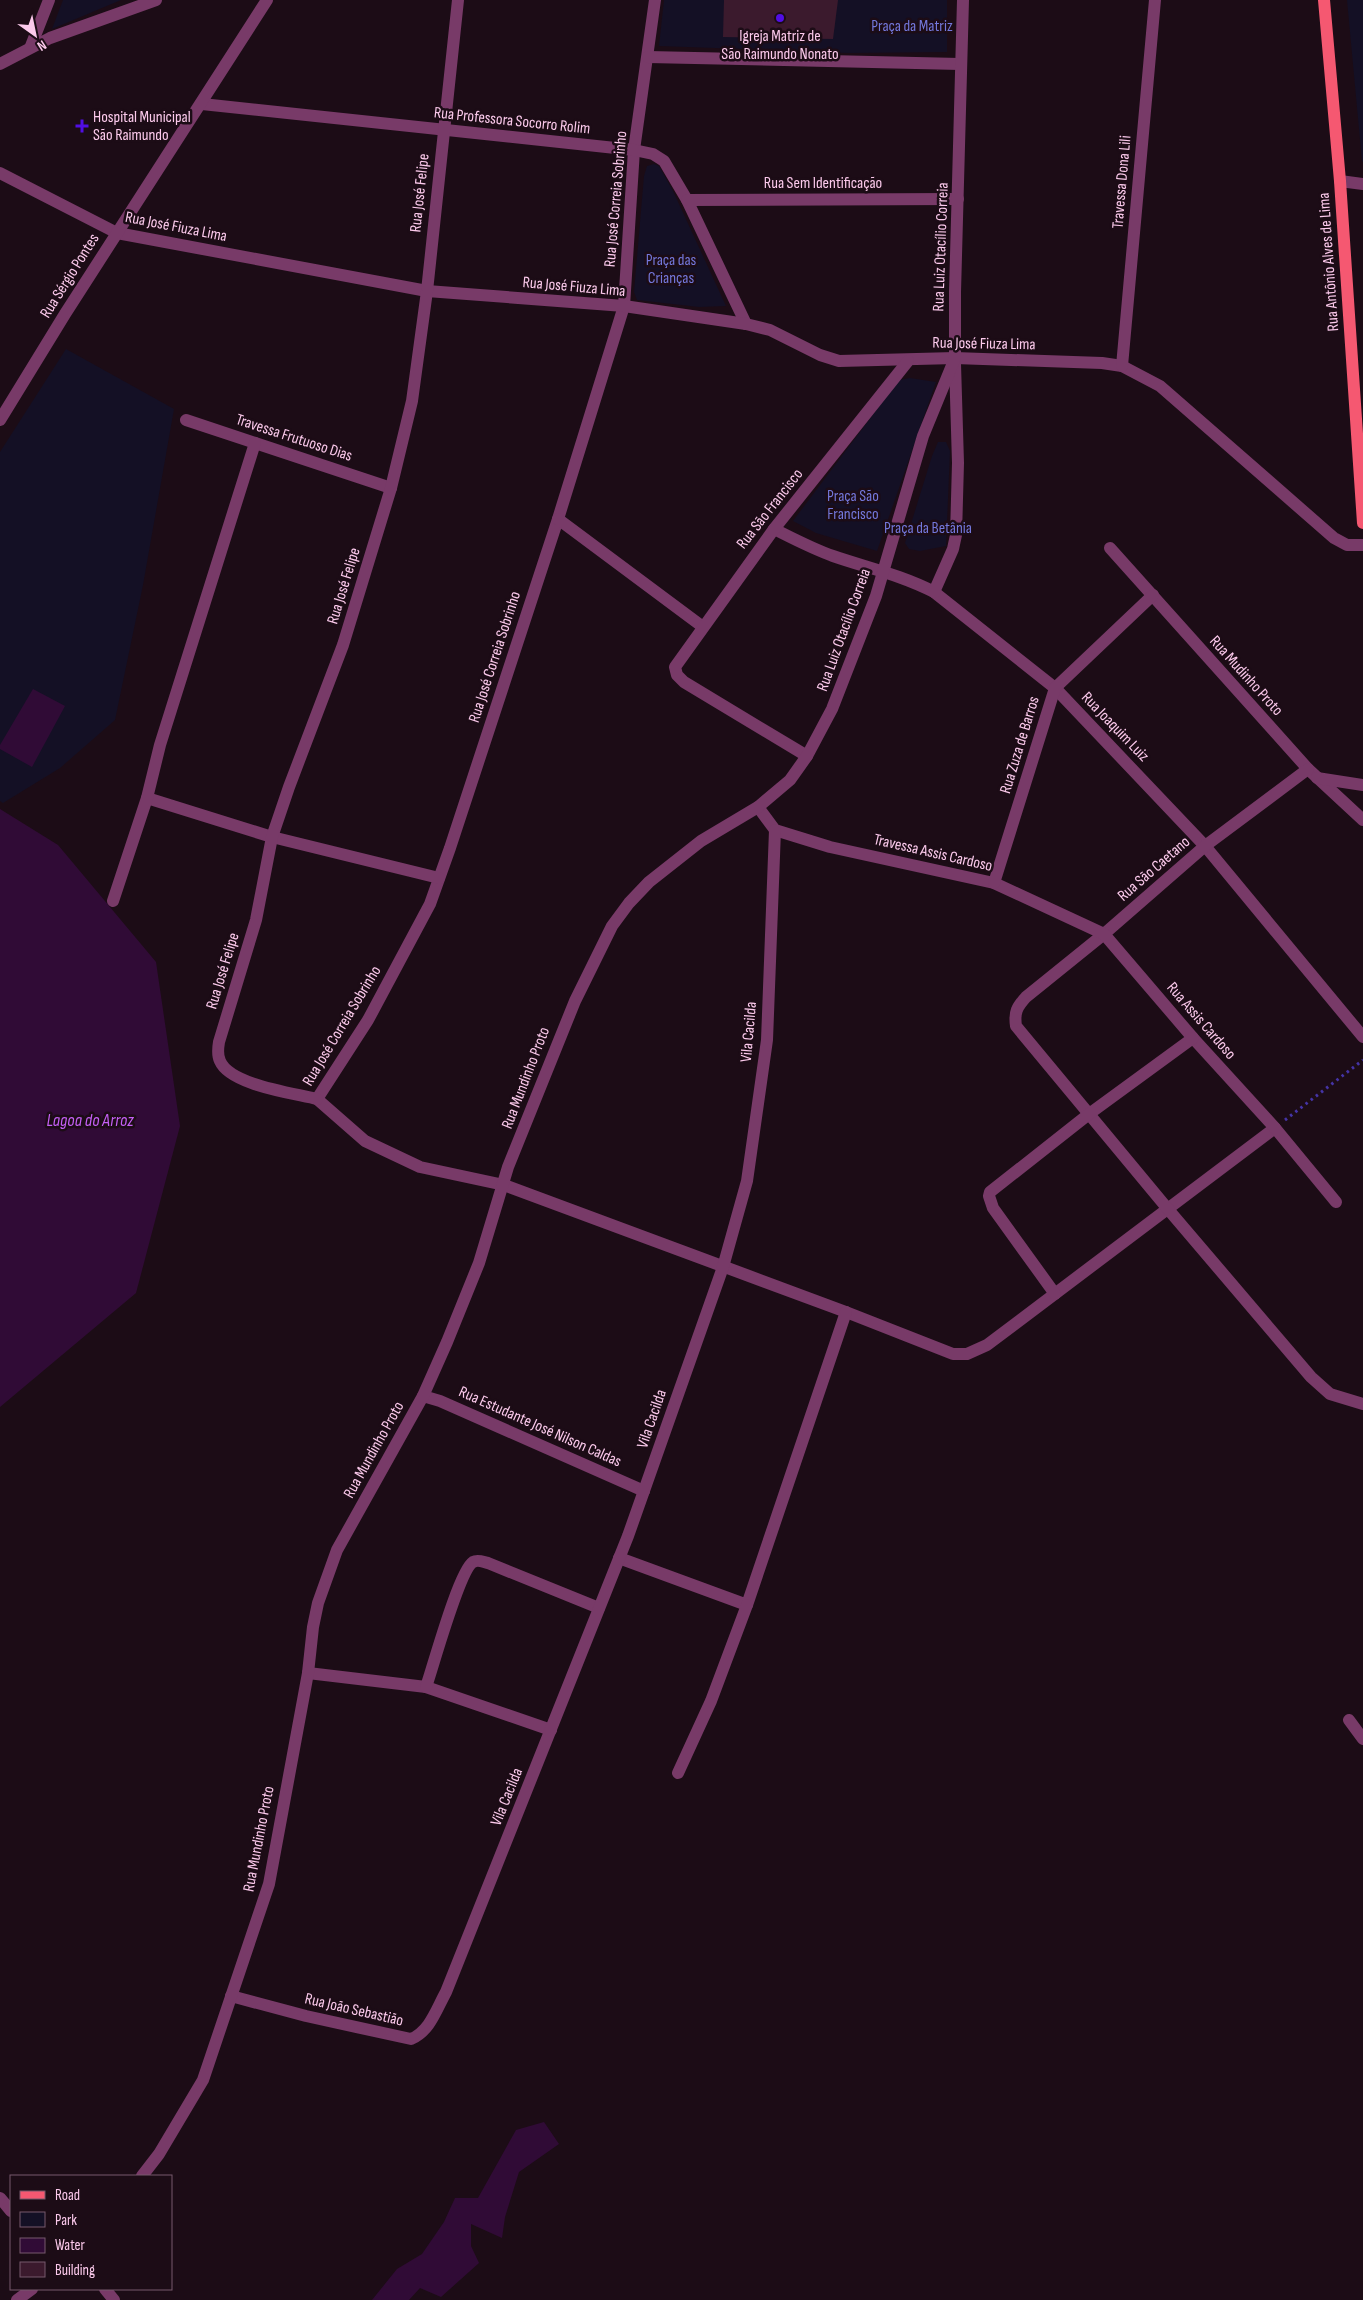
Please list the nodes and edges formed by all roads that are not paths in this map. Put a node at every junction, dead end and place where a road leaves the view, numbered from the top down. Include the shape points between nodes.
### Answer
1 (48, 0) edge
2 (156, 0) edge
3 (267, 0) edge
4 (458, 0) edge
5 (655, 0) edge
6 (963, 0) edge
7 (1155, 0) edge
8 (1324, 0) edge
9 (31, 46) junction
10 (648, 57) junction
11 (0, 64) edge
12 (960, 64) junction
13 (202, 104) junction
14 (443, 130) junction
15 (634, 150) junction
16 (0, 173) edge
17 (1340, 181) junction
18 (1363, 184) edge
19 (958, 199) junction
20 (687, 200) junction
21 (117, 233) junction
22 (427, 291) junction
23 (624, 306) junction
24 (746, 324) junction
25 (955, 358) junction
26 (908, 361) junction
27 (1122, 366) junction
28 (0, 420) edge
29 (186, 420) dead end
30 (255, 443) junction
31 (391, 488) junction
32 (558, 519) junction
33 (1363, 523) edge
34 (774, 529) junction
35 (1363, 545) edge
36 (1110, 548) dead end
37 (884, 570) junction
38 (934, 592) junction
39 (1152, 595) junction
40 (703, 626) junction
41 (1055, 688) junction
42 (807, 756) junction
43 (1312, 774) junction
44 (1363, 785) edge
45 (147, 798) junction
46 (758, 806) junction
47 (1363, 820) edge
48 (775, 830) junction
49 (272, 837) junction
50 (1205, 846) junction
51 (439, 878) junction
52 (994, 882) junction
53 (113, 900) dead end
54 (1104, 934) junction
55 (1363, 1037) edge
56 (1192, 1038) junction
57 (317, 1099) junction
58 (1089, 1114) junction
59 (1275, 1128) junction
60 (499, 1184) junction
61 (1336, 1202) dead end
62 (1167, 1208) junction
63 (723, 1266) junction
64 (1056, 1294) junction
65 (846, 1312) junction
66 (423, 1396) junction
67 (1363, 1404) edge
68 (644, 1491) junction
69 (619, 1558) junction
70 (747, 1605) junction
71 (599, 1608) junction
72 (308, 1673) junction
73 (426, 1687) junction
74 (1349, 1720) dead end
75 (551, 1730) junction
76 (1363, 1739) edge
77 (678, 1773) dead end
78 (446, 1992) joint
79 (231, 1996) junction
80 (143, 2175) edge
81 (0, 2198) edge
82 (10, 2210) edge
83 (31, 2290) edge
84 (106, 2290) edge
85 (17, 2300) edge
86 (114, 2300) edge

1 - 9 street
2 - 9 street
3 - 13 street, Rua Sérgio Pontes
4 - 14 street, Rua José Felipe
5 - 10 street, Rua José Correia Sobrinho
6 - 12 street, Rua Luiz Otacílio Correia
7 - 27 street, Travessa Dona Lili
8 - 17 main road, Rua Antônio Alves de Lima
9 - 11 street
10 - 12 street
10 - 15 street, Rua José Correia Sobrinho
12 - 19 street, Rua Luiz Otacílio Correia
13 - 14 street, Rua Professora Socorro Rolim
13 - 21 street, Rua Sérgio Pontes
14 - 15 street, Rua Professora Socorro Rolim
14 - 22 street, Rua José Felipe
15 - 20 street, Rua Professora Socorro Rolim via 652,154 664,162
15 - 23 street, Rua José Correia Sobrinho
16 - 21 street, Rua José Fiuza Lima
17 - 18 street
17 - 33 main road, Rua Antônio Alves de Lima
19 - 20 street, Rua Sem Identificação
19 - 25 street, Rua Luiz Otacílio Correia
20 - 24 street, Rua Professora Socorro Rolim
21 - 22 street, Rua José Fiuza Lima
21 - 28 street, Rua Sérgio Pontes
22 - 23 street, Rua José Fiuza Lima
22 - 31 street, Rua José Felipe via 412,402
23 - 24 street, Rua José Fiuza Lima
23 - 32 street, Rua José Correia Sobrinho
24 - 26 street, Rua José Fiuza Lima via 770,330 839,361
25 - 26 street, Rua José Fiuza Lima
25 - 27 street, Rua José Fiuza Lima
25 - 37 street, Rua Luiz Otacílio Correia via 923,436
25 - 38 street via 956,534
26 - 34 street, Rua São Francisco
27 - 35 street, Rua José Fiuza Lima via 1160,386 1334,538 1347,545
29 - 30 street, Travessa Frutuoso Dias
30 - 31 street, Travessa Frutuoso Dias
30 - 45 street via 160,745
31 - 49 street, Rua José Felipe via 343,645
32 - 40 street
32 - 51 street, Rua José Correia Sobrinho
34 - 37 street, Rua Joaquim Luiz via 835,557
34 - 40 street, Rua São Francisco
36 - 39 street, Rua Mudinho Proto
37 - 38 street, Rua Joaquim Luiz
37 - 42 street, Rua Luiz Otacílio Correia via 835,701
38 - 41 street, Rua Joaquim Luiz
39 - 41 street, Rua Zuza de Barros
39 - 43 street, Rua Mudinho Proto
40 - 42 street, Rua São Francisco via 674,667 677,675
41 - 50 street, Rua Joaquim Luiz
41 - 52 street, Rua Zuza de Barros
42 - 46 street, Rua Luiz Otacílio Correia via 790,780
43 - 44 street
43 - 47 street, Rua Mudinho Proto
43 - 50 street, Rua São Caetano
45 - 49 street
45 - 53 street
46 - 48 street
46 - 60 street, Rua Mundinho Proto via 701,841 649,882 628,903 612,926 562,1029
48 - 52 street, Travessa Assis Cardoso via 830,847
48 - 63 street, Vila Cacilda via 767,1040 747,1181
49 - 51 street
49 - 57 street, Rua José Felipe via 256,920 218,1053 232,1076
50 - 54 street, Rua São Caetano
50 - 55 street, Rua Joaquim Luiz
51 - 57 street, Rua José Correia Sobrinho via 430,904 368,1020
52 - 54 street, Travessa Assis Cardoso
54 - 56 street, Rua Assis Cardoso
54 - 58 street, Rua São Caetano via 1026,997 1016,1009 1016,1026
56 - 58 street
56 - 59 street, Rua Assis Cardoso
57 - 60 street, Rua José Correia Sobrinho via 365,1141 420,1167
58 - 62 street
58 - 64 street via 1002,1181 989,1196 992,1208
59 - 61 street, Rua Assis Cardoso
59 - 62 street, Rua José Correia Sobrinho
60 - 63 street, Rua José Correia Sobrinho
60 - 66 street, Rua Mundinho Proto via 479,1263
62 - 64 street, Rua José Correia Sobrinho
62 - 67 street via 1311,1377 1330,1394
63 - 65 street, Rua José Correia Sobrinho
63 - 68 street, Vila Cacilda
64 - 65 street, Rua José Correia Sobrinho via 987,1346 967,1354 953,1354
65 - 70 street
66 - 68 street, Rua Estudante José Nilson Caldas
66 - 72 street, Rua Mundinho Proto via 337,1550 318,1603
68 - 69 street, Vila Cacilda
69 - 70 street
69 - 71 street, Vila Cacilda
70 - 77 street via 711,1701
71 - 73 street via 477,1560 472,1562 466,1569
71 - 75 street, Vila Cacilda
72 - 73 street
72 - 79 street, Rua Mundinho Proto via 269,1884
73 - 75 street
74 - 76 street
75 - 78 street, Vila Cacilda
78 - 79 street, Rua João Sebastião via 429,2025 421,2035 411,2039
79 - 80 street, Rua Mundinho Proto via 203,2080
81 - 82 street
83 - 85 street
84 - 86 street

